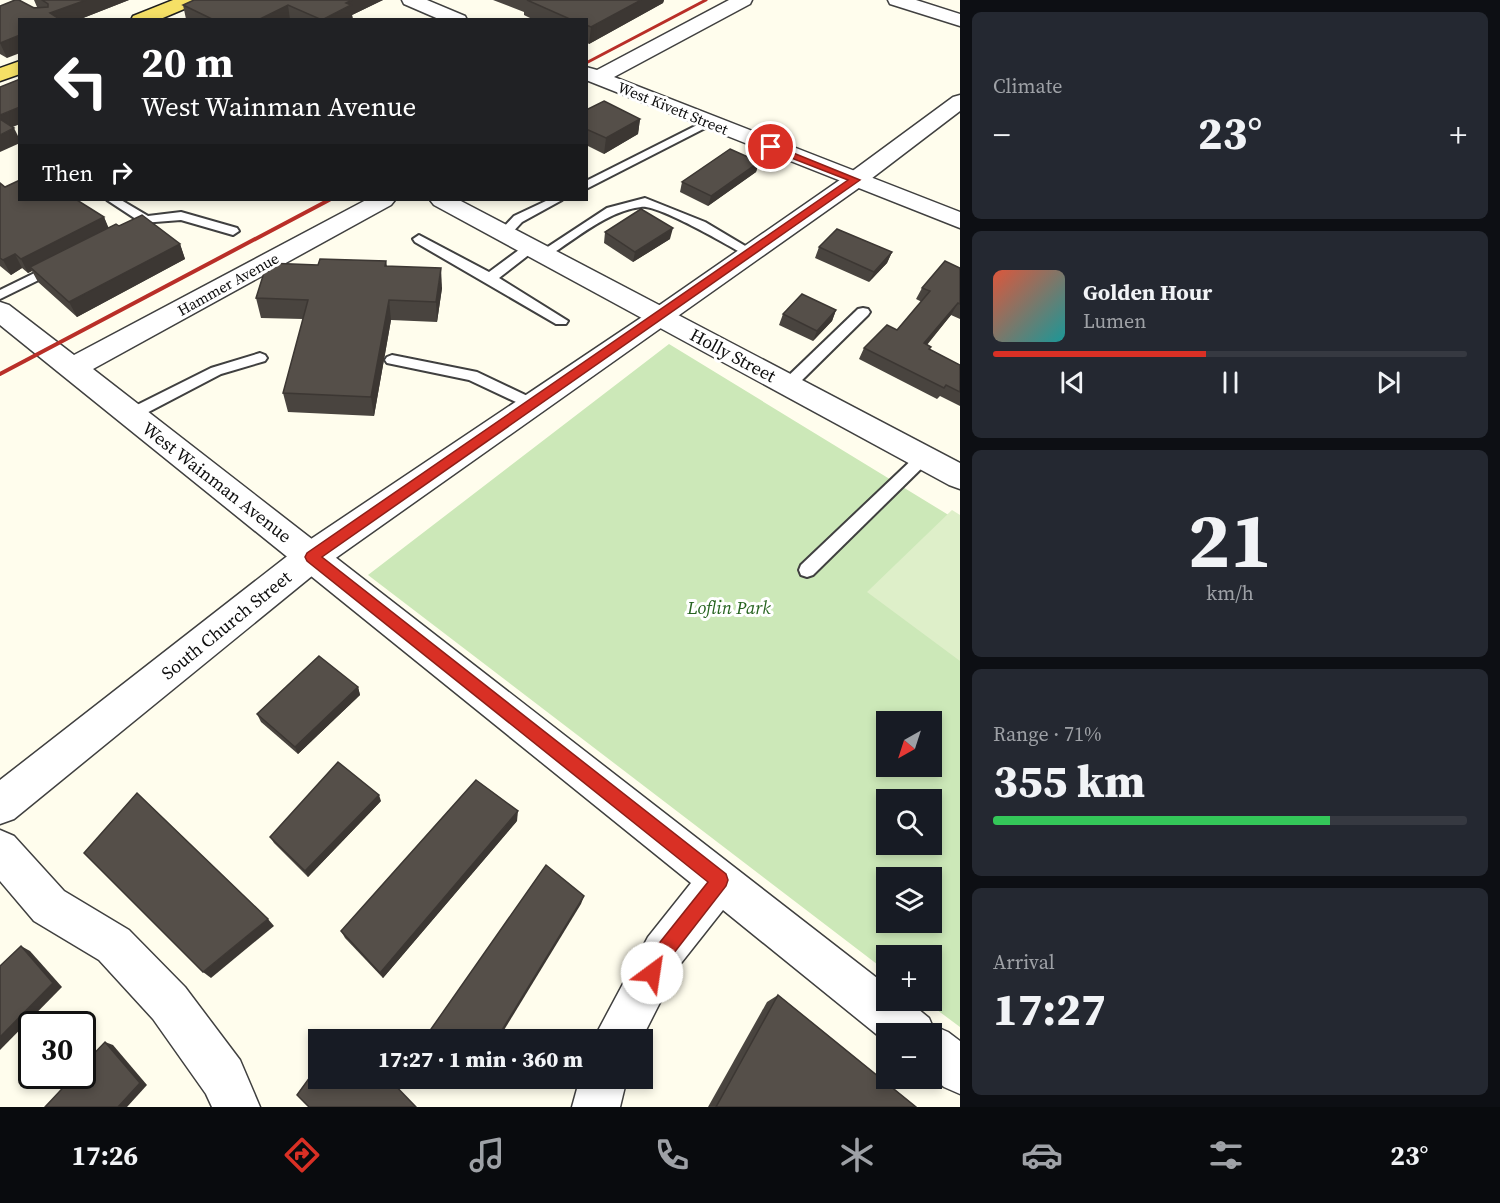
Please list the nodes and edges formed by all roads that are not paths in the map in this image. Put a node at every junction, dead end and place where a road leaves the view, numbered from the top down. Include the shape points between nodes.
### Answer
1 (189, 0) edge
2 (411, 0) edge
3 (742, 0) edge
4 (897, 0) edge
5 (145, 18) edge
6 (453, 18) edge
7 (960, 21) edge
8 (18, 68) edge
9 (0, 75) edge
10 (592, 76) edge
11 (960, 101) edge
12 (709, 122) junction
13 (855, 180) junction
14 (588, 185) edge
15 (114, 201) edge
16 (380, 201) edge
17 (444, 201) edge
18 (554, 201) edge
19 (960, 221) edge
20 (233, 231) dead end
21 (505, 233) junction
22 (419, 239) dead end
23 (537, 251) junction
24 (751, 253) junction
25 (62, 263) edge
26 (490, 278) junction
27 (863, 312) dead end
28 (3, 314) edge
29 (660, 317) junction
30 (561, 321) dead end
31 (260, 358) dead end
32 (392, 360) dead end
33 (73, 368) junction
34 (788, 385) junction
35 (533, 405) junction
36 (132, 414) junction
37 (924, 457) junction
38 (960, 477) edge
39 (311, 557) junction
40 (807, 570) dead end
41 (0, 805) edge
42 (0, 850) edge
43 (720, 880) junction
44 (899, 1023) edge
45 (622, 1029) edge
46 (942, 1056) edge
47 (960, 1071) edge
48 (601, 1089) edge
49 (236, 1107) edge
50 (596, 1107) edge

1 - 5 main road
2 - 6 street
3 - 10 street
4 - 7 street
8 - 9 main road
10 - 12 street, West Kivett Street
11 - 13 street, South Church Street
12 - 13 street, West Kivett Street
12 - 14 lane
13 - 19 street, West Kivett Street
13 - 24 street, South Church Street
15 - 20 lane via 140,223 181,216
16 - 33 street, Hammer Avenue
17 - 21 street, Holly Street
18 - 21 lane via 518,219
21 - 23 street, Holly Street
22 - 26 lane
23 - 24 lane via 611,211 645,202 701,225
23 - 26 lane
23 - 29 street, Holly Street
24 - 29 street, South Church Street
25 - 28 lane
26 - 30 lane
27 - 34 lane
28 - 33 street, West Wainman Avenue
29 - 34 street, Holly Street
29 - 35 street, South Church Street
31 - 36 lane via 216,371
32 - 35 lane via 472,376
33 - 36 street, West Wainman Avenue
34 - 37 street, Holly Street
35 - 39 street, South Church Street
36 - 39 street, West Wainman Avenue
37 - 38 street, Holly Street
37 - 40 lane
39 - 41 street, South Church Street
39 - 43 street, West Wainman Avenue
42 - 49 street via 49,906 114,945 169,1003 224,1077
43 - 44 street, West Wainman Avenue
43 - 45 street via 663,952
46 - 47 street
48 - 50 street

